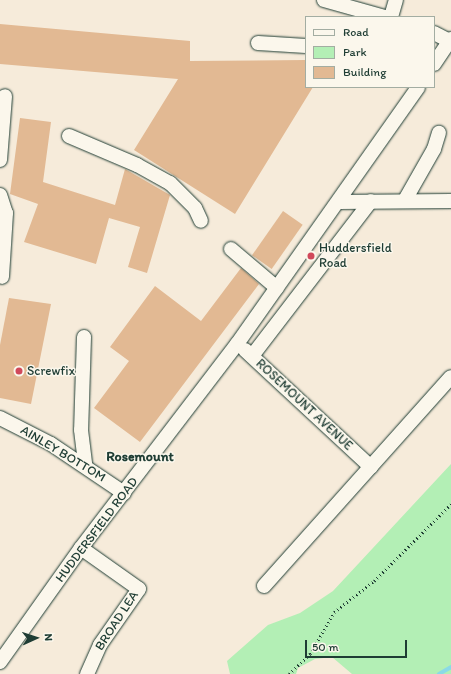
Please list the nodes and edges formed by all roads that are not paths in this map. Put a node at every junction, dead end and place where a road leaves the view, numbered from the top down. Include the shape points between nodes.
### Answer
1 (324, 0) edge
2 (396, 0) edge
3 (381, 16) edge
4 (391, 16) edge
5 (435, 33) edge
6 (450, 40) edge
7 (258, 44) dead end
8 (305, 46) edge
9 (435, 62) edge
10 (417, 88) edge
11 (5, 96) dead end
12 (439, 133) dead end
13 (69, 136) dead end
14 (0, 160) edge
15 (0, 195) edge
16 (404, 200) junction
17 (371, 201) junction
18 (451, 201) edge
19 (340, 202) junction
20 (201, 221) dead end
21 (231, 248) dead end
22 (2, 277) dead end
23 (278, 288) junction
24 (84, 337) dead end
25 (237, 344) junction
26 (252, 356) junction
27 (451, 377) edge
28 (0, 418) edge
29 (85, 465) junction
30 (371, 467) junction
31 (124, 493) junction
32 (81, 548) junction
33 (264, 586) dead end
34 (1, 657) edge
35 (87, 674) edge

1 - 3 street
2 - 4 street
5 - 6 street
6 - 9 street
7 - 8 street
10 - 19 street, HUDDERSFIELD ROAD
11 - 14 street
12 - 16 street via 430,156
13 - 20 street via 170,183 194,208
15 - 22 street via 6,213
16 - 17 street
16 - 18 street
17 - 19 street
17 - 26 street
19 - 23 street, HUDDERSFIELD ROAD
21 - 23 street
23 - 25 street, HUDDERSFIELD ROAD
24 - 29 street via 81,430
25 - 26 street, ROSEMOUNT AVENUE
25 - 31 street, HUDDERSFIELD ROAD
26 - 30 street, ROSEMOUNT AVENUE
27 - 30 street
28 - 29 street, AINLEY BOTTOM
29 - 31 street, AINLEY BOTTOM
30 - 33 street
31 - 32 street, HUDDERSFIELD ROAD
32 - 34 street, HUDDERSFIELD ROAD
32 - 35 street, BROAD LEA via 139,589 100,644

